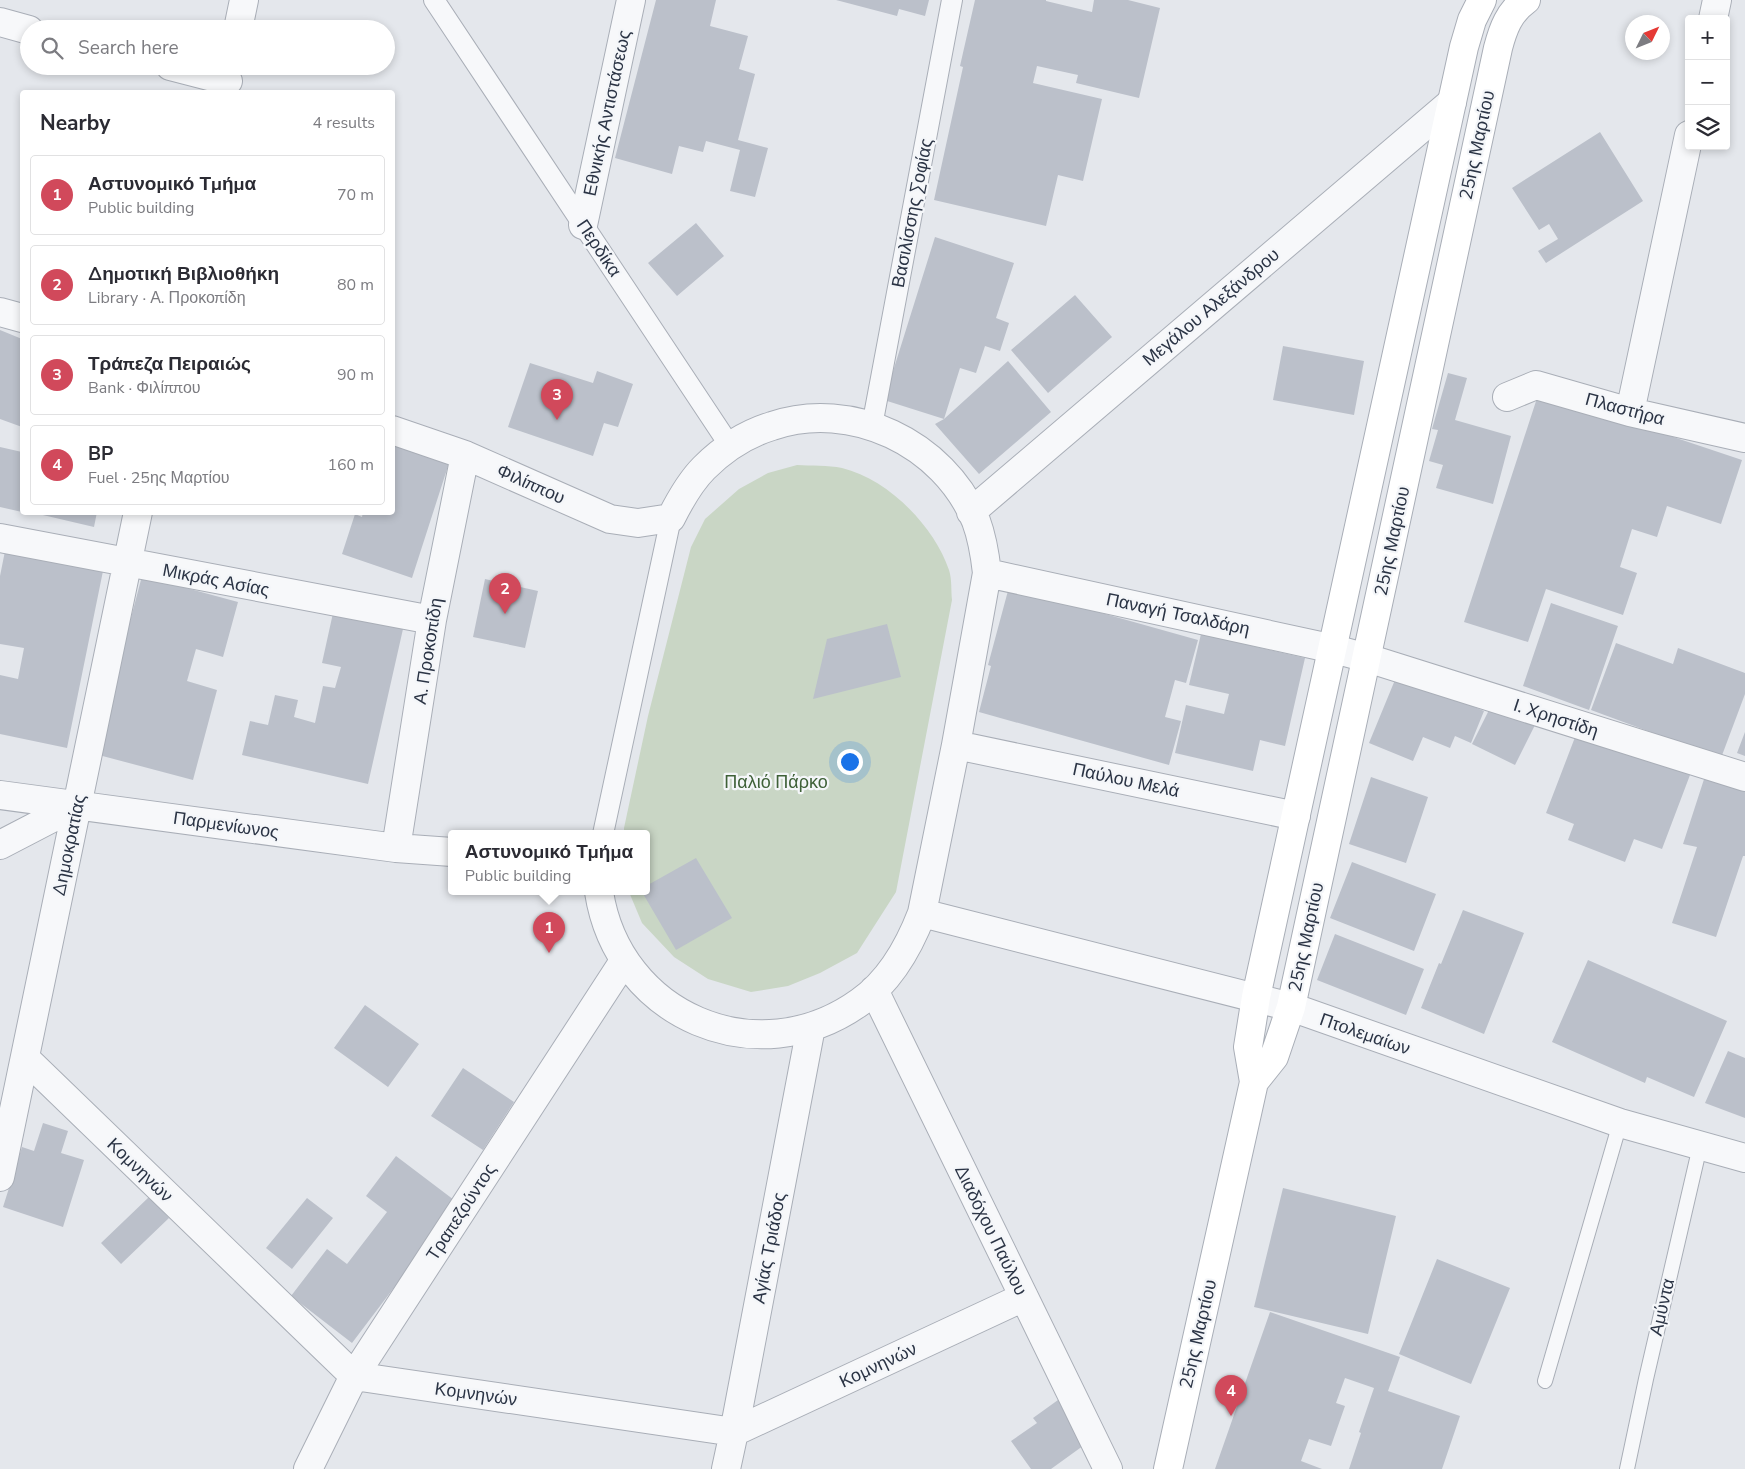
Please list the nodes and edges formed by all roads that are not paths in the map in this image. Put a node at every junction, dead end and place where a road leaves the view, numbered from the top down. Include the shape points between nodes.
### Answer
1 (244, 0) edge
2 (434, 0) edge
3 (631, 0) edge
4 (952, 0) edge
5 (1482, 0) edge
6 (1526, 0) edge
7 (1717, 0) edge
8 (1714, 15) edge
9 (240, 20) edge
10 (0, 22) edge
11 (20, 28) edge
12 (207, 75) edge
13 (228, 80) edge
14 (1452, 102) junction
15 (1686, 150) edge
16 (584, 225) junction
17 (0, 312) edge
18 (20, 317) edge
19 (1507, 397) dead end
20 (1386, 404) junction
21 (1420, 410) junction
22 (1630, 412) junction
23 (872, 426) junction
24 (395, 431) edge
25 (1745, 438) edge
26 (730, 446) junction
27 (466, 455) junction
28 (971, 512) junction
29 (137, 515) edge
30 (671, 518) junction
31 (0, 538) edge
32 (128, 563) junction
33 (987, 573) junction
34 (432, 620) junction
35 (1334, 649) junction
36 (1367, 658) junction
37 (956, 744) junction
38 (1745, 777) edge
39 (0, 795) edge
40 (77, 805) junction
41 (1296, 816) junction
42 (604, 830) edge
43 (0, 845) edge
44 (396, 848) junction
45 (448, 852) edge
46 (599, 895) edge
47 (922, 913) junction
48 (624, 961) junction
49 (874, 990) junction
50 (1256, 998) junction
51 (1291, 1007) junction
52 (812, 1027) junction
53 (25, 1058) junction
54 (1254, 1082) junction
55 (1620, 1123) junction
56 (1700, 1146) junction
57 (1745, 1158) edge
58 (0, 1177) edge
59 (1024, 1297) junction
60 (354, 1376) junction
61 (1545, 1382) dead end
62 (734, 1432) junction
63 (308, 1469) edge
64 (726, 1469) edge
65 (1108, 1469) edge
66 (1168, 1469) edge
67 (1627, 1469) edge

1 - 9 street
2 - 16 street, Περδίκα
3 - 16 street, Εθνικής Αντιστάσεως
4 - 23 street, Βασιλίσσης Σοφίας
5 - 14 main road, 25ης Μαρτίου via 1464,47
6 - 21 main road, 25ης Μαρτίου via 1517,6 1505,24 1498,48
7 - 8 street
10 - 11 street
12 - 13 street
14 - 20 main road, 25ης Μαρτίου
14 - 28 street, Μεγάλου Αλεξάνδρου
15 - 22 street
16 - 26 street, Περδίκα
17 - 18 street
19 - 22 street, Πλαστήρα via 1536,385
20 - 21 main road
20 - 35 main road, 25ης Μαρτίου
21 - 36 main road, 25ης Μαρτίου
22 - 25 street, Πλαστήρα
23 - 26 street via 826,418 799,420 772,426
23 - 28 street via 904,440 927,455 946,474
24 - 27 street, Φιλίππου
26 - 30 street via 703,469 686,490
27 - 30 street, Φιλίππου via 610,519 638,523
27 - 34 street, Α. Προκοπίδη
28 - 33 street via 983,546
29 - 32 street, Δημοκρατίας
30 - 42 street
31 - 32 street, Μικράς Ασίας
32 - 34 street, Μικράς Ασίας
32 - 40 street, Δημοκρατίας
33 - 35 street, Παναγή Τσαλδάρη
33 - 37 street
34 - 44 street, Α. Προκοπίδη
35 - 36 street, Παναγή Τσαλδάρη
35 - 41 main road, 25ης Μαρτίου
36 - 38 street, Ι. Χρηστίδη
36 - 51 main road, 25ης Μαρτίου
37 - 41 street, Παύλου Μελά
37 - 47 street
39 - 40 street, Παρμενίωνος
40 - 43 street
40 - 44 street, Παρμενίωνος
40 - 53 street, Δημοκρατίας
41 - 50 main road, 25ης Μαρτίου
44 - 45 street, Παρμενίωνος
46 - 48 street via 610,934
47 - 49 street via 899,962
47 - 50 street, Πτολεμαίων
48 - 52 street via 659,999 681,1014 708,1026 734,1033 761,1035
48 - 60 street, Τραπεζούντος
49 - 52 street via 862,1002
49 - 59 street, Διαδόχου Παύλου
50 - 51 street, Πτολεμαίων
50 - 54 main road, 25ης Μαρτίου via 1248,1047
51 - 54 main road, 25ης Μαρτίου via 1274,1057
51 - 55 street, Πτολεμαίων
52 - 62 street, Αγίας Τριάδος
53 - 58 street, Δημοκρατίας
53 - 60 street, Κομνηνών
54 - 66 main road, 25ης Μαρτίου
55 - 56 street, Πτολεμαίων
55 - 61 lane
56 - 57 street, Πτολεμαίων
56 - 67 lane, Αμύντα
59 - 62 street, Κομνηνών
59 - 65 street, Διαδόχου Παύλου
60 - 62 street, Κομνηνών
60 - 63 street, Τραπεζούντος
62 - 64 street, Αγίας Τριάδος

